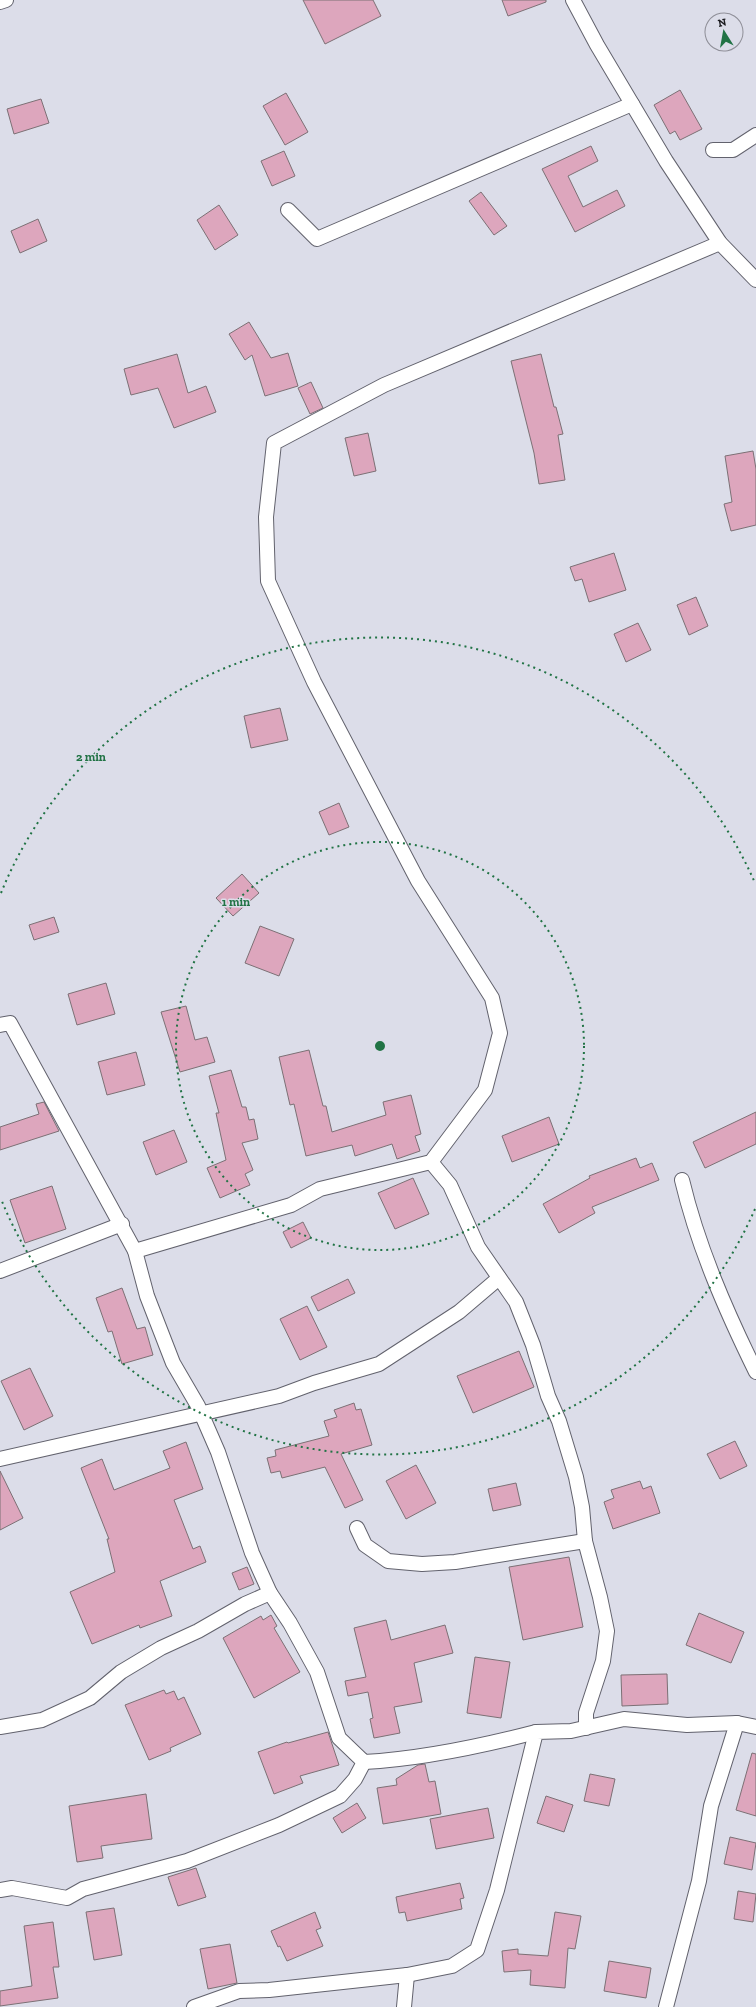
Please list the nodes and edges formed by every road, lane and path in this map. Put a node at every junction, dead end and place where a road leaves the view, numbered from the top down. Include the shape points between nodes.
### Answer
1 (6, 0) edge
2 (573, 0) edge
3 (0, 2) edge
4 (632, 104) junction
5 (756, 135) edge
6 (713, 150) dead end
7 (288, 210) dead end
8 (720, 243) junction
9 (754, 281) edge
10 (0, 1025) edge
11 (431, 1162) junction
12 (682, 1180) dead end
13 (122, 1224) junction
14 (135, 1251) junction
15 (0, 1271) edge
16 (499, 1278) junction
17 (756, 1372) edge
18 (201, 1414) junction
19 (0, 1459) edge
20 (357, 1528) dead end
21 (585, 1541) junction
22 (270, 1593) junction
23 (738, 1723) junction
24 (0, 1727) edge
25 (756, 1727) edge
26 (586, 1728) junction
27 (536, 1732) junction
28 (364, 1762) junction
29 (0, 1890) edge
30 (407, 1975) junction
31 (194, 2007) edge
32 (404, 2007) edge
33 (666, 2007) edge

1 - 3 street
2 - 4 street
4 - 7 street via 318,239
4 - 8 street
5 - 6 street via 733,150
8 - 9 street
8 - 11 street via 384,385 274,443 266,517 268,581 314,682 418,881 492,998 500,1033 485,1090
10 - 13 street via 10,1023
11 - 14 street via 320,1189 291,1205
11 - 16 street via 450,1185 478,1247
12 - 17 street via 688,1206 710,1268
13 - 14 street
13 - 15 street
14 - 18 street via 147,1296 173,1363
16 - 18 street via 459,1312 379,1364 314,1382 279,1396
16 - 21 street via 519,1310 559,1421 576,1477
18 - 19 street
18 - 22 street via 218,1452 252,1553
20 - 21 street via 365,1545 388,1561 422,1564 455,1562
21 - 26 street via 607,1631 603,1661 586,1713
22 - 24 street via 160,1648 121,1672 90,1698 42,1720
22 - 28 street via 317,1672 339,1738
23 - 25 street
23 - 26 street via 687,1725 624,1719
23 - 33 street via 711,1806 699,1881
26 - 27 street
27 - 28 street via 494,1743 396,1760
27 - 30 street via 498,1890 477,1950 452,1966
28 - 29 street via 355,1779 340,1796 279,1825 187,1860 83,1889 67,1898 12,1888
30 - 31 street via 239,1991
30 - 32 street

